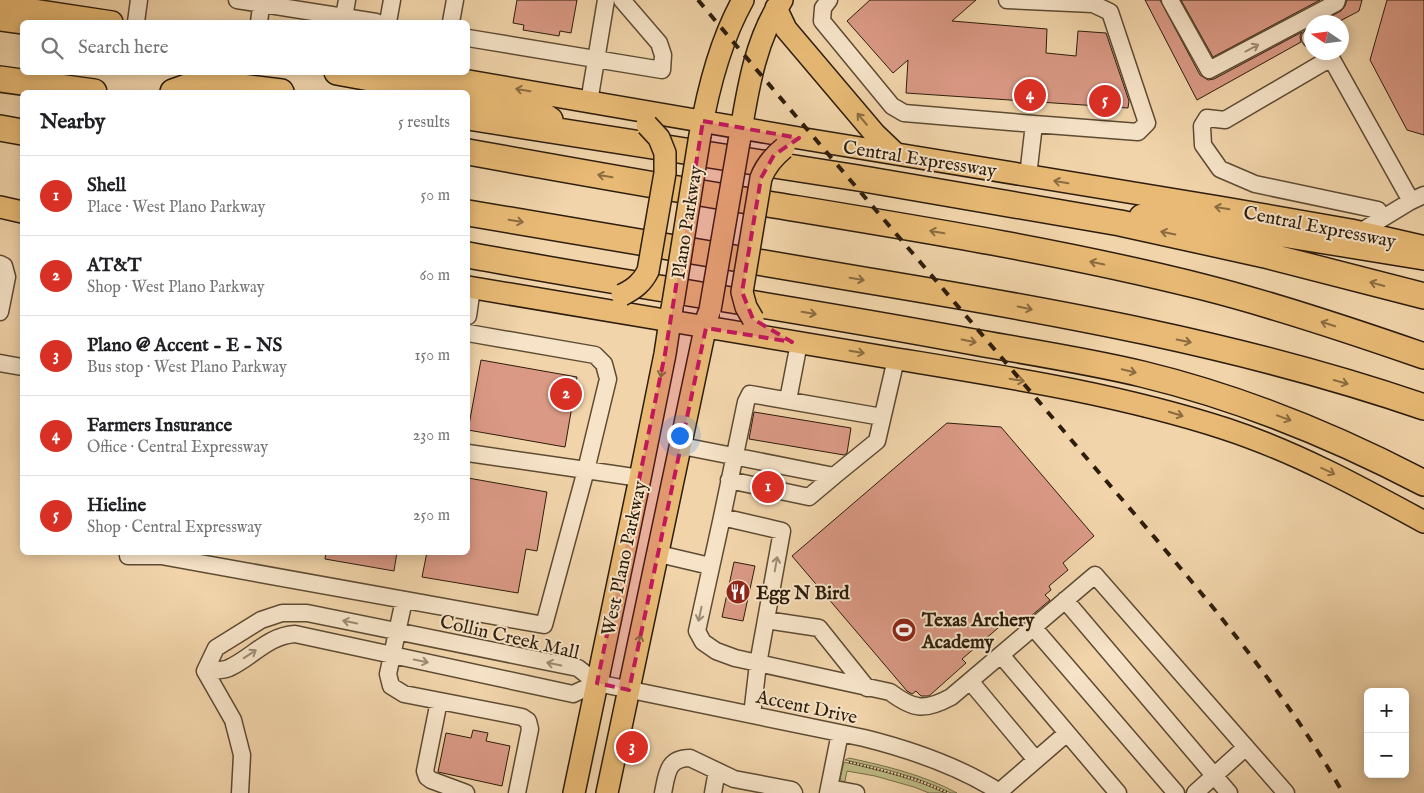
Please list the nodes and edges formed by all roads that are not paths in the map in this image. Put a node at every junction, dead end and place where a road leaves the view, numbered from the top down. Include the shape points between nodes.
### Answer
1 (139, 0) edge
2 (238, 0) edge
3 (347, 0) edge
4 (392, 0) edge
5 (454, 0) edge
6 (606, 0) edge
7 (622, 0) edge
8 (743, 0) edge
9 (829, 0) edge
10 (1007, 0) edge
11 (1170, 0) edge
12 (1337, 1) edge
13 (261, 2) edge
14 (779, 4) edge
15 (0, 6) edge
16 (1108, 6) edge
17 (32, 11) edge
18 (344, 17) junction
19 (0, 18) edge
20 (97, 20) edge
21 (136, 20) edge
22 (258, 20) edge
23 (363, 20) edge
24 (388, 20) edge
25 (451, 20) edge
26 (470, 38) edge
27 (596, 59) junction
28 (1318, 60) edge
29 (1331, 60) edge
30 (373, 75) edge
31 (425, 75) edge
32 (0, 79) edge
33 (444, 81) edge
34 (80, 90) edge
35 (179, 90) edge
36 (265, 90) edge
37 (470, 96) edge
38 (589, 102) junction
39 (618, 106) junction
40 (470, 117) edge
41 (1034, 124) junction
42 (0, 128) edge
43 (701, 128) junction
44 (20, 132) edge
45 (566, 132) junction
46 (740, 135) junction
47 (791, 143) junction
48 (470, 152) edge
49 (896, 154) junction
50 (1028, 176) junction
51 (1417, 198) edge
52 (0, 207) edge
53 (1378, 210) dead end
54 (20, 212) edge
55 (470, 213) edge
56 (1120, 223) junction
57 (1360, 232) junction
58 (1424, 247) edge
59 (470, 255) edge
60 (1424, 257) edge
61 (0, 264) edge
62 (470, 287) edge
63 (1424, 296) edge
64 (589, 307) junction
65 (0, 309) edge
66 (672, 313) junction
67 (708, 319) junction
68 (470, 333) edge
69 (795, 342) junction
70 (1424, 356) edge
71 (896, 359) junction
72 (0, 363) edge
73 (20, 367) edge
74 (788, 400) junction
75 (1424, 407) edge
76 (882, 418) junction
77 (682, 446) junction
78 (470, 453) edge
79 (733, 456) junction
80 (586, 470) junction
81 (834, 476) junction
82 (640, 478) junction
83 (729, 480) junction
84 (1424, 483) edge
85 (722, 517) junction
86 (1424, 522) edge
87 (659, 554) junction
88 (128, 556) dead end
89 (710, 566) junction
90 (404, 600) junction
91 (1065, 600) junction
92 (766, 620) junction
93 (1033, 627) junction
94 (398, 632) junction
95 (392, 654) junction
96 (1001, 655) junction
97 (758, 664) junction
98 (205, 670) junction
99 (970, 681) junction
100 (597, 683) junction
101 (867, 688) junction
102 (629, 690) junction
103 (439, 701) junction
104 (752, 715) junction
105 (840, 733) junction
106 (1067, 733) junction
107 (1246, 747) junction
108 (1036, 760) junction
109 (717, 771) junction
110 (1214, 776) junction
111 (982, 787) edge
112 (828, 791) edge
113 (1000, 792) edge
114 (240, 793) edge
115 (466, 793) edge
116 (517, 793) edge
117 (574, 793) edge
118 (607, 793) edge
119 (663, 793) edge
120 (713, 793) edge
121 (794, 793) edge
122 (856, 793) edge
123 (1118, 793) edge
124 (1176, 793) edge
125 (1195, 793) edge
126 (1229, 793) edge
127 (1286, 793) edge

1 - 21 street
2 - 13 street
3 - 18 street
4 - 24 street
5 - 25 street
6 - 27 street
7 - 27 street via 659,42 663,55 662,70
8 - 43 main road, Plano Parkway via 727,34
9 - 41 street via 823,8 822,21 892,106 904,113
10 - 16 street
11 -> 12 street via 1209,70
13 - 18 street
13 - 22 street
14 - 46 main road, Plano Parkway via 754,67
49 -> 14 main road via 875,134 786,29
15 - 17 main road
16 - 41 street via 1147,123 1138,132
17 - 19 highway
17 - 20 main road
18 - 23 street
26 - 27 street
27 - 38 street
28 - 53 street via 1225,120 1207,118 1202,126 1203,145 1220,169 1255,184
29 - 51 street
30 - 33 highway
31 - 33 main road, Central Expressway
32 - 34 highway
38 -> 33 main road, Central Expressway
35 - 36 highway via 201,82
37 - 45 highway via 537,110
38 - 39 main road, Central Expressway
39 - 43 main road, Central Expressway
39 - 64 main road, bridge via 647,125 659,138 665,153 665,173 648,271 643,280 634,289
40 - 45 highway
41 - 50 street
42 - 44 highway
43 - 46 main road, Central Expressway
43 - 66 main road, Plano Parkway, bridge
45 - 56 highway
46 - 47 main road, Central Expressway
46 - 67 main road, Plano Parkway, bridge
47 - 49 main road, Central Expressway
47 - 69 main road, bridge via 774,156 761,178 742,292 753,319
70 -> 48 highway via 1254,301 1101,264 950,234
49 - 50 main road, Central Expressway
57 -> 50 main road, Central Expressway
51 - 57 street
52 - 54 main road
55 -> 75 highway via 1052,313 1261,360
56 - 60 highway via 1154,213
63 -> 56 highway via 1247,250
57 - 58 main road, Central Expressway
59 -> 84 highway via 906,329 1142,374 1227,398 1294,422
61 - 65 street via 4,266 7,277
62 - 64 main road
64 - 66 main road
66 - 67 main road
66 -> 82 main road, West Plano Parkway
67 - 69 main road
67 - 77 main road, West Plano Parkway
68 - 80 street via 595,355 604,364 608,379
69 -> 71 main road
69 - 74 street
71 - 76 street
71 -> 86 main road via 1080,391 1159,409 1228,430 1285,451 1354,483
72 - 73 street
74 - 76 street
74 - 79 street via 750,394
76 - 81 street via 877,441
77 - 79 street
77 - 87 main road, West Plano Parkway
78 - 80 street
79 - 81 street
79 - 83 street
80 - 82 street
80 - 90 street via 544,625
81 - 83 street via 808,497
82 - 100 main road, West Plano Parkway
83 - 85 street
85 - 89 street
92 -> 85 street via 782,530
87 - 89 street
102 -> 87 main road, West Plano Parkway
88 - 90 street via 161,556
89 -> 97 street via 697,631 716,652
90 - 94 street
91 - 93 street
91 - 107 street via 1095,575
91 - 110 street
92 - 97 street
92 - 101 street via 820,628
93 - 96 street
93 - 124 street
94 - 95 street
94 -> 98 street, Collin Creek Mall via 307,613 282,613 261,620 216,648
100 -> 94 street, Collin Creek Mall via 578,668
98 -> 95 street, Collin Creek Mall via 228,669 283,635 295,634
95 -> 100 street, Collin Creek Mall via 573,694
95 - 103 street via 388,674 391,686 404,694
96 - 99 street
96 - 106 street
97 - 101 street
97 - 104 street
98 - 114 street via 233,720 242,755
99 - 101 street via 935,706 918,707 905,703 890,692
99 - 108 street
100 - 102 street, Accent Drive
100 - 117 main road, West Plano Parkway
102 - 104 street, Accent Drive
102 - 118 main road, West Plano Parkway
103 - 115 street via 424,771 431,780
103 - 116 street via 522,717 528,721 530,729
104 - 105 street, Accent Drive
105 - 111 street, Accent Drive via 927,757
105 - 112 street
106 - 108 street
106 - 123 street
107 - 110 street
107 - 127 street
108 - 113 street
109 - 119 street via 690,758 682,758 670,766
109 - 120 street
109 - 121 street via 734,779
110 - 125 street
110 - 126 street
111 - 113 street, Accent Drive
112 - 122 street

